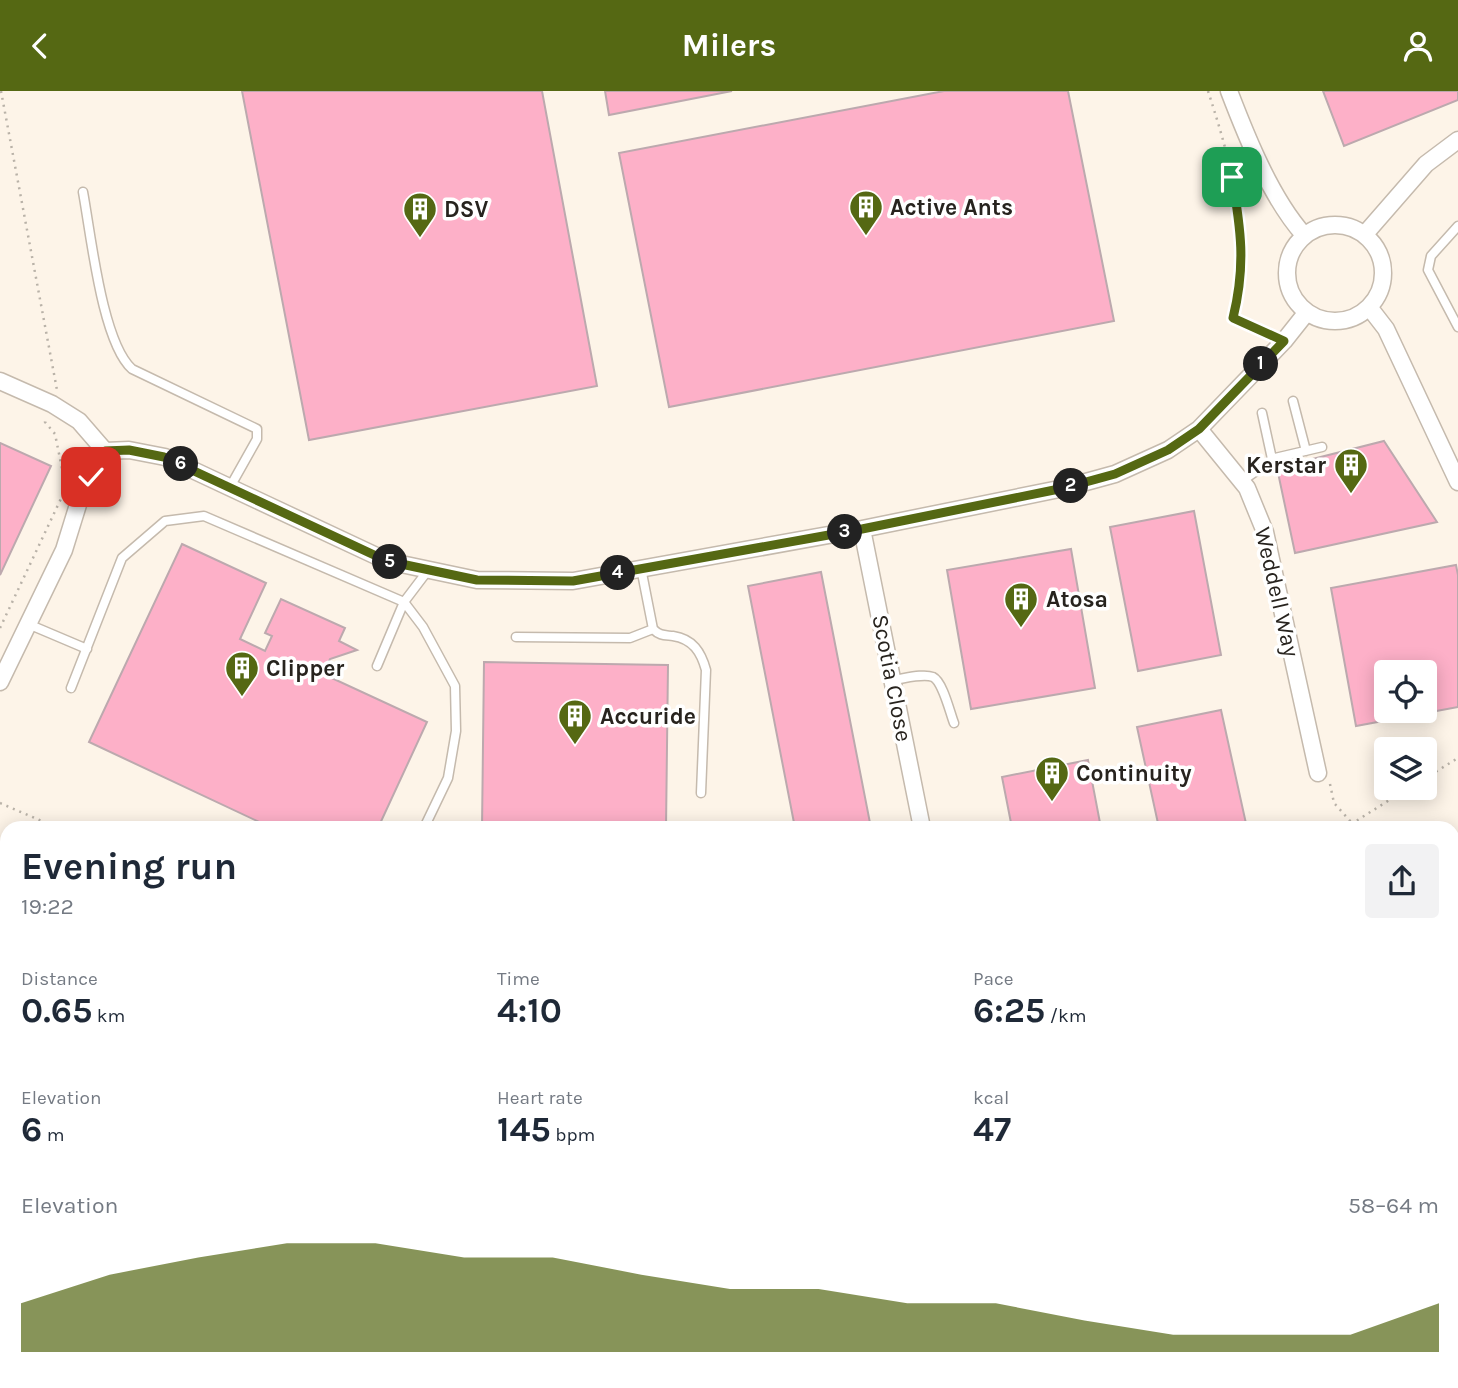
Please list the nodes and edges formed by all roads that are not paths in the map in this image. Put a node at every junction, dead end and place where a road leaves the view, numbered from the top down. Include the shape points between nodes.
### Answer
1 (1229, 91) edge
2 (1458, 140) edge
3 (83, 192) dead end
4 (1458, 226) edge
5 (1366, 234) junction
6 (1304, 235) junction
7 (1369, 307) junction
8 (1307, 312) junction
9 (1458, 327) edge
10 (0, 381) edge
11 (1293, 401) dead end
12 (1262, 413) dead end
13 (1199, 429) junction
14 (1322, 447) dead end
15 (105, 451) junction
16 (1306, 451) junction
17 (1272, 459) junction
18 (1242, 481) junction
19 (1458, 482) edge
20 (230, 487) junction
21 (862, 529) junction
22 (641, 568) junction
23 (429, 569) junction
24 (404, 602) junction
25 (28, 624) junction
26 (653, 629) junction
27 (516, 637) dead end
28 (87, 649) junction
29 (377, 666) dead end
30 (892, 680) junction
31 (0, 682) edge
32 (71, 688) dead end
33 (954, 723) dead end
34 (1318, 773) road end
35 (701, 793) dead end
36 (427, 821) edge
37 (921, 821) edge

1 - 6 street via 1276,197
2 - 5 street via 1426,164
3 - 20 lane via 110,333 123,361 257,429 257,439
4 - 9 lane via 1431,255 1428,270
5 - 6 street via 1332,224
5 - 7 street via 1380,254 1383,268 1378,296
6 - 8 street via 1294,246 1286,274 1296,302
7 - 8 street via 1346,320 1332,321
7 - 19 street via 1386,329
8 - 13 street
10 - 15 street via 79,421
11 - 16 lane
12 - 17 lane
13 - 18 street, Weddell Way
13 - 21 street via 1168,450 1115,474
14 - 16 lane
15 - 20 street via 164,457
15 - 25 street via 81,495 64,550
16 - 17 lane
17 - 18 lane
18 - 34 street, Weddell Way via 1265,532
20 - 23 street via 387,561
21 - 22 street
21 - 30 street, Scotia Close
22 - 23 street via 573,581 477,580
22 - 26 lane
23 - 24 lane
24 - 28 lane via 204,516 164,521 122,558
24 - 29 lane
24 - 36 lane via 423,627 454,686 456,731 448,778
25 - 28 lane
25 - 31 street
26 - 27 lane via 630,639
26 - 35 lane via 660,635 682,637 701,651 706,670
28 - 32 lane
30 - 33 lane via 935,679
30 - 37 street, Scotia Close

